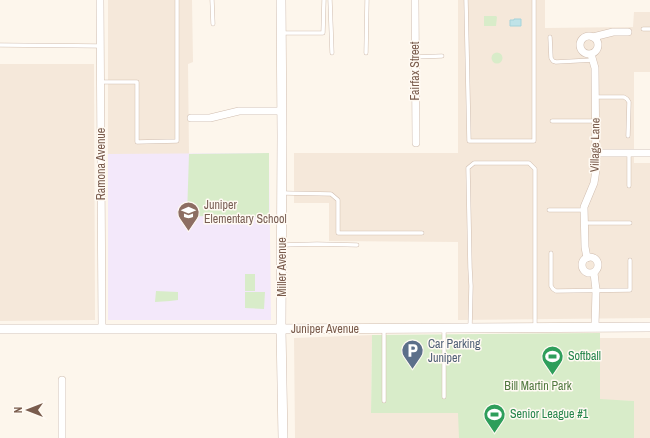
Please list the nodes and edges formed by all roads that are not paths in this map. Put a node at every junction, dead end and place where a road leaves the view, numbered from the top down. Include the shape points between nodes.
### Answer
1 (100, 0) edge
2 (177, 0) edge
3 (212, 0) edge
4 (281, 0) edge
5 (324, 0) edge
6 (330, 0) edge
7 (367, 0) edge
8 (415, 0) edge
9 (466, 0) edge
10 (534, 0) edge
11 (213, 24) dead end
12 (644, 29) dead end
13 (650, 29) edge
14 (628, 32) dead end
15 (281, 33) junction
16 (550, 37) dead end
17 (593, 37) junction
18 (0, 45) edge
19 (101, 46) junction
20 (332, 52) dead end
21 (366, 53) dead end
22 (442, 56) dead end
23 (415, 57) junction
24 (592, 57) junction
25 (101, 82) junction
26 (595, 97) junction
27 (282, 111) junction
28 (191, 118) dead end
29 (552, 121) dead end
30 (596, 121) junction
31 (628, 136) dead end
32 (416, 143) dead end
33 (596, 153) junction
34 (629, 153) junction
35 (650, 153) edge
36 (629, 186) dead end
37 (282, 194) junction
38 (549, 210) dead end
39 (584, 210) junction
40 (584, 223) junction
41 (630, 223) dead end
42 (422, 233) dead end
43 (282, 245) junction
44 (357, 245) dead end
45 (551, 253) dead end
46 (587, 258) junction
47 (630, 260) dead end
48 (594, 272) junction
49 (596, 290) junction
50 (650, 326) edge
51 (535, 327) junction
52 (595, 327) junction
53 (384, 328) junction
54 (444, 328) junction
55 (470, 328) junction
56 (0, 329) edge
57 (102, 329) junction
58 (282, 329) junction
59 (62, 380) dead end
60 (444, 397) dead end
61 (384, 401) dead end
62 (62, 438) edge
63 (283, 438) edge

1 - 19 street, Ramona Avenue
2 - 25 lane via 177,142 137,142 137,82
3 - 11 lane
4 - 15 street, Miller Avenue
5 - 15 lane via 323,32
6 - 20 lane
7 - 21 lane
8 - 23 street, Fairfax Street
9 - 10 lane via 469,141 534,141
12 - 13 lane
14 - 17 street via 613,32
15 - 27 street, Miller Avenue
16 - 24 lane via 553,61
17 - 24 street via 598,46
17 - 24 street via 583,39 580,44 583,52
18 - 19 lane
19 - 25 street, Ramona Avenue
22 - 23 lane
23 - 32 street, Fairfax Street
24 - 26 street, Village Lane via 595,68
25 - 57 street, Ramona Avenue
26 - 30 street, Village Lane
26 - 31 lane via 627,99
27 - 28 street via 239,111 210,118
27 - 37 street, Miller Avenue
29 - 30 lane
30 - 33 street, Village Lane
33 - 34 street
33 - 39 street, Village Lane via 594,183
34 - 35 street
34 - 36 lane
37 - 42 lane via 331,194 338,200 338,233
37 - 43 street, Miller Avenue
38 - 39 lane
39 - 40 street, Village Lane
40 - 41 lane
40 - 46 street, Village Lane
43 - 44 lane
43 - 58 street, Miller Avenue
45 - 49 lane via 553,289
46 - 48 street via 597,260 598,268
46 - 48 street via 582,263 582,268 587,273
47 - 49 lane via 630,290
48 - 49 street
49 - 52 street
50 - 52 street, Juniper Avenue
51 - 52 street, Juniper Avenue
51 - 55 street, Juniper Avenue
51 - 55 lane via 535,168 529,163 474,163 468,168
53 - 54 street, Juniper Avenue
53 - 58 street, Juniper Avenue
53 - 61 lane
54 - 55 street, Juniper Avenue
54 - 60 lane
56 - 57 street, Juniper Avenue
57 - 58 street, Juniper Avenue
58 - 63 street, Miller Avenue
59 - 62 street

